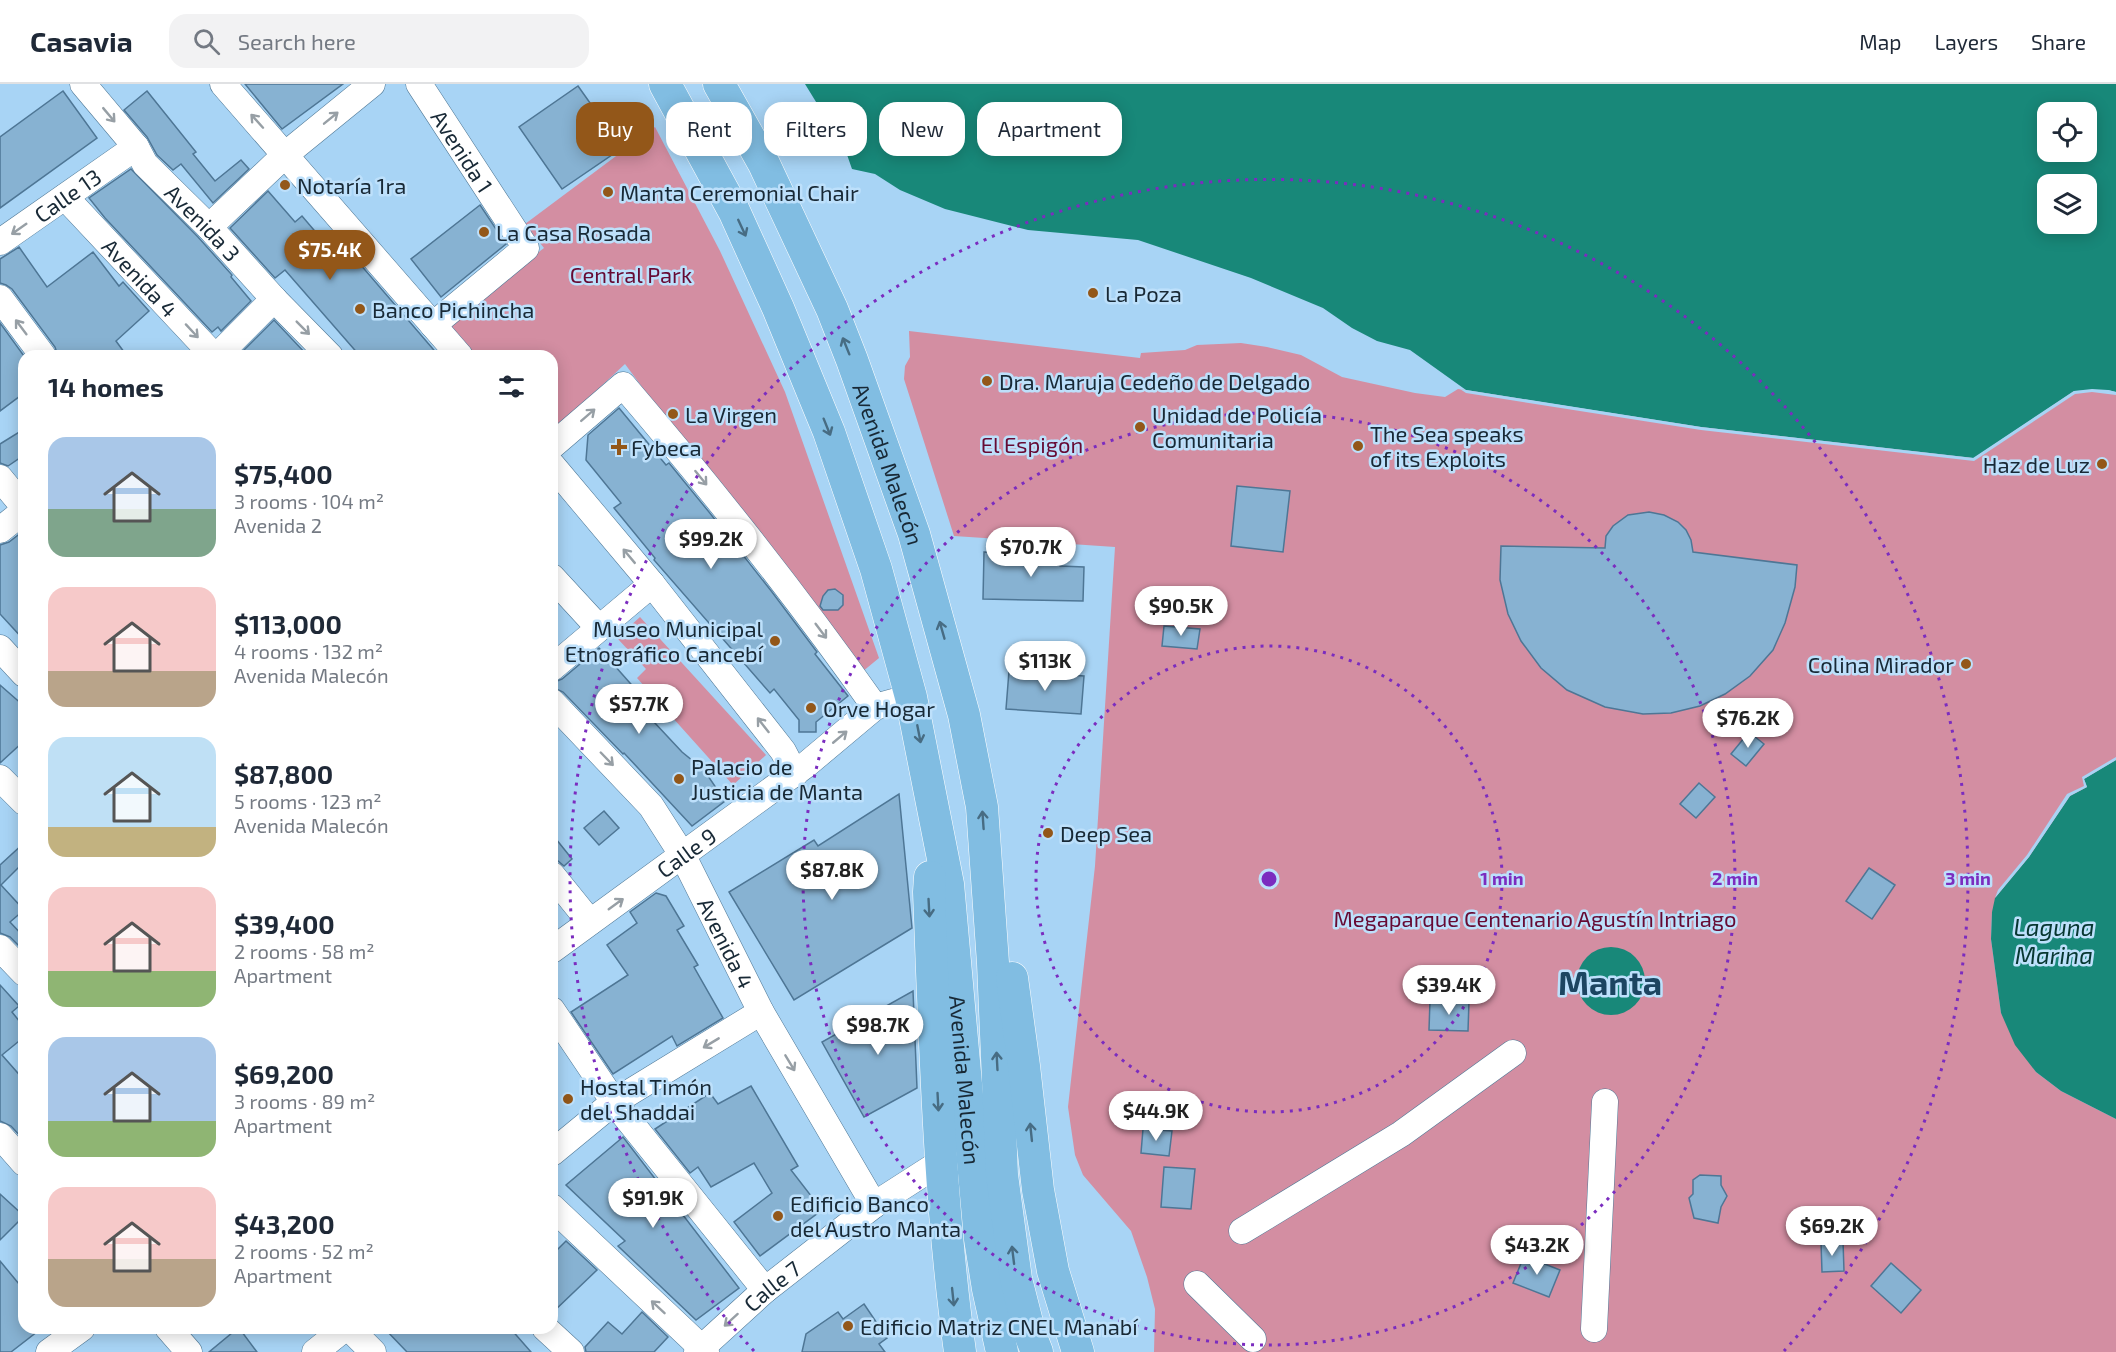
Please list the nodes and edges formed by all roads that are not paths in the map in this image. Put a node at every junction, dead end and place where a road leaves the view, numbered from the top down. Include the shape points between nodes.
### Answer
1 (83, 84) edge
2 (223, 84) edge
3 (372, 84) edge
4 (419, 84) edge
5 (665, 84) edge
6 (719, 84) edge
7 (136, 147) junction
8 (286, 154) junction
9 (65, 197) junction
10 (209, 227) junction
11 (0, 242) edge
12 (0, 298) edge
13 (274, 299) junction
14 (433, 325) junction
15 (39, 350) edge
16 (210, 350) edge
17 (222, 350) edge
18 (324, 350) edge
19 (455, 350) edge
20 (558, 441) edge
21 (558, 472) edge
22 (0, 478) edge
23 (18, 500) edge
24 (18, 516) edge
25 (0, 530) edge
26 (558, 584) edge
27 (652, 584) junction
28 (599, 628) junction
29 (0, 648) edge
30 (558, 663) edge
31 (18, 668) edge
32 (911, 697) junction
33 (875, 707) junction
34 (558, 708) edge
35 (795, 774) junction
36 (933, 807) junction
37 (683, 856) junction
38 (987, 867) junction
39 (558, 882) edge
40 (590, 922) junction
41 (558, 946) edge
42 (0, 948) edge
43 (18, 967) edge
44 (761, 1012) junction
45 (558, 1019) edge
46 (1513, 1053) dead end
47 (614, 1102) junction
48 (1605, 1102) dead end
49 (8, 1138) edge
50 (558, 1141) edge
51 (18, 1154) edge
52 (941, 1162) junction
53 (874, 1205) junction
54 (558, 1213) edge
55 (1242, 1231) dead end
56 (1197, 1284) dead end
57 (765, 1290) junction
58 (1594, 1329) dead end
59 (74, 1334) edge
60 (173, 1334) edge
61 (338, 1334) edge
62 (356, 1334) edge
63 (552, 1334) edge
64 (1253, 1339) dead end
65 (1074, 1346) edge
66 (701, 1350) edge
67 (49, 1352) edge
68 (189, 1352) edge
69 (315, 1352) edge
70 (373, 1352) edge
71 (571, 1352) edge
72 (960, 1352) edge
73 (1002, 1352) edge
74 (1037, 1352) edge

1 -> 7 street, Avenida 3
8 -> 2 street
8 -> 3 street
4 - 14 street, Avenida 1 via 526,248
5 -> 32 main road, Avenida Malecón via 734,211 829,432 876,569
38 -> 6 main road, Avenida Malecón via 982,807 964,715 914,534 832,309 764,164
7 - 9 street, Calle 13
7 - 10 street, Avenida 3 via 146,164
8 - 10 street
8 - 14 street
9 -> 11 street, Calle 13
9 -> 16 street, Avenida 4
10 - 13 street, Avenida 3
15 -> 12 street
13 - 17 street
13 -> 18 street, Avenida 3
14 - 19 street
20 -> 33 street via 623,385 764,556
27 -> 21 street
22 - 23 street
24 - 25 street
26 - 28 street
27 - 28 street
35 -> 27 street via 783,751
28 - 30 street
29 - 31 street
32 - 33 street, Calle 9
32 -> 36 main road, Avenida Malecón
35 -> 33 street, Calle 9
34 -> 37 street, Avenida 4 via 651,806
35 - 37 street, Calle 9
36 -> 52 main road, Avenida Malecón via 929,892
36 - 73 main road, Avenida Malecón via 948,884 980,1239
40 -> 37 street, Calle 9
37 - 44 street, Avenida 4
65 -> 38 main road, Avenida Malecón via 1053,1271 1038,1190 1003,904
74 -> 38 main road, Avenida Malecón via 1016,1279 1002,1175
39 - 40 street
40 - 41 street, Calle 9
42 - 43 street
44 -> 47 street
44 -> 53 street, Avenida 4
45 - 47 street
46 - 55 street via 1401,1134
47 - 50 street
47 - 57 street
48 - 58 street
49 - 51 street
52 - 53 street, Calle 7
52 -> 72 main road, Avenida Malecón
53 - 57 street, Calle 7
66 -> 54 street
56 - 64 street
57 -> 66 street, Calle 7
59 - 67 street
60 - 68 street
61 - 69 street
62 - 70 street
63 - 71 street

